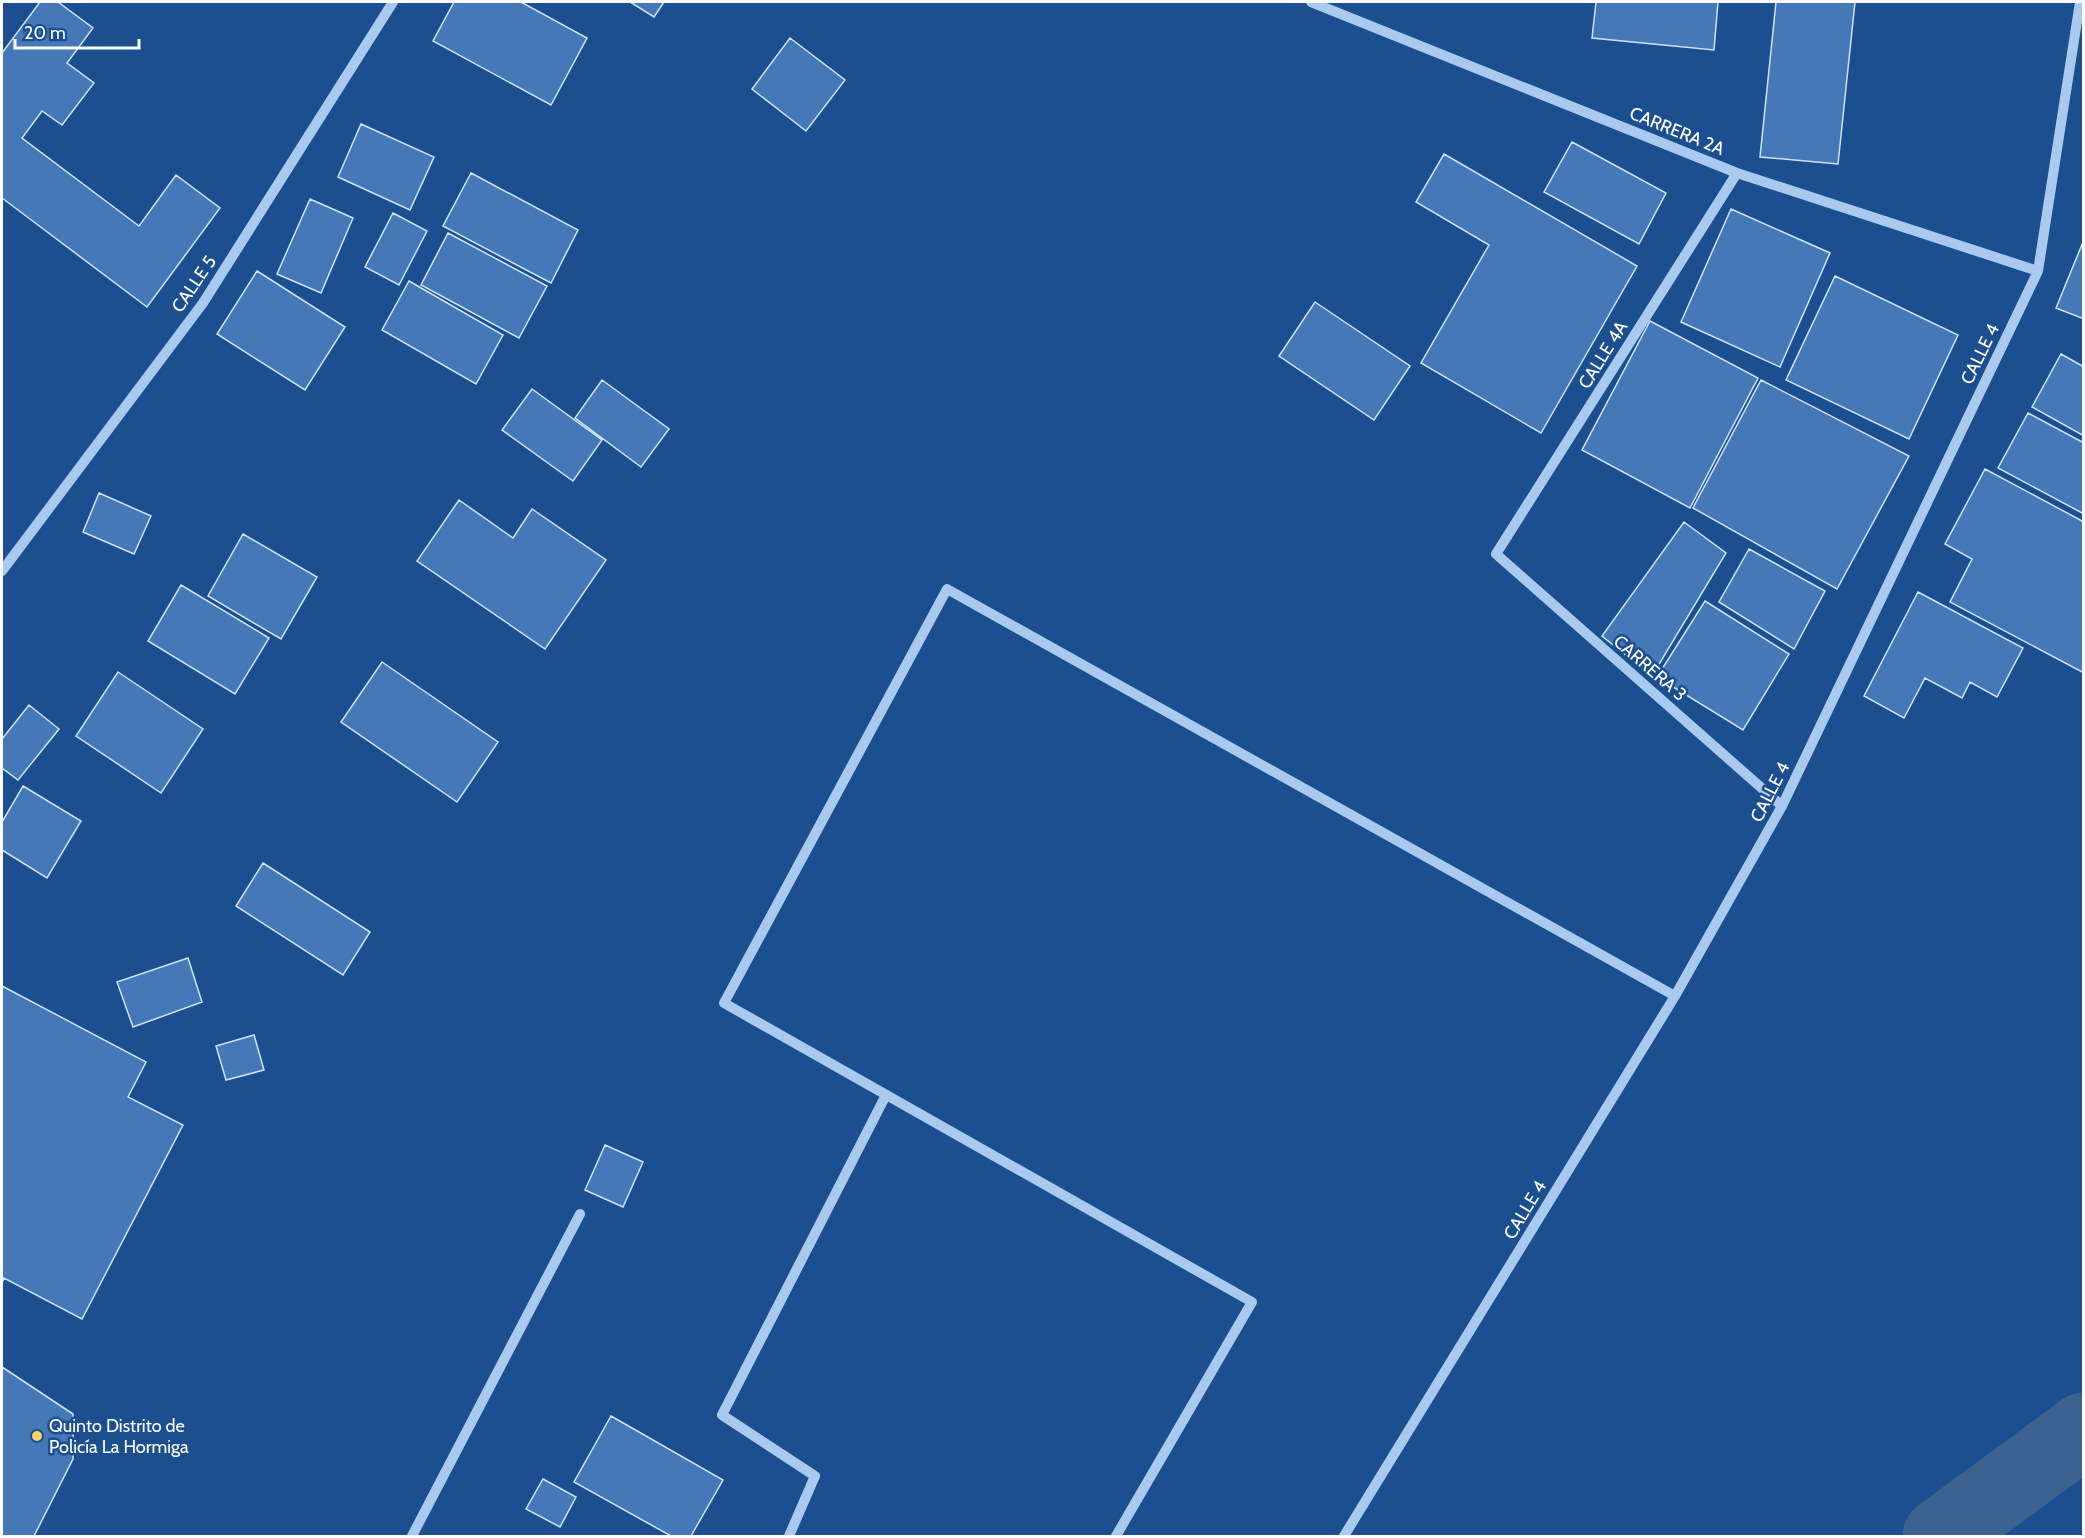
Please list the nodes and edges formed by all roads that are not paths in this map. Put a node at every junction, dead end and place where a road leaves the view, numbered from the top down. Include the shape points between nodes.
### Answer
1 (393, 2) edge
2 (1311, 2) edge
3 (2080, 2) edge
4 (1737, 173) junction
5 (2038, 271) junction
6 (1496, 554) joint
7 (2, 571) edge
8 (1782, 806) junction
9 (1676, 996) junction
10 (886, 1095) junction
11 (580, 1214) dead end
12 (412, 1536) edge
13 (789, 1536) edge
14 (1116, 1536) edge
15 (1344, 1536) edge

1 - 7 street, CALLE 5 via 203,303
2 - 4 street, CARRERA 2A
3 - 5 street, CALLE 4
4 - 5 street, CARRERA 2A
4 - 6 street, CALLE 4A
5 - 8 street, CALLE 4
6 - 8 street, CARRERA 3
8 - 9 street, CALLE 4
9 - 10 street via 947,589 724,1003
9 - 15 street, CALLE 4
10 - 13 street via 722,1415 815,1476
10 - 14 street via 1252,1302
11 - 12 street

